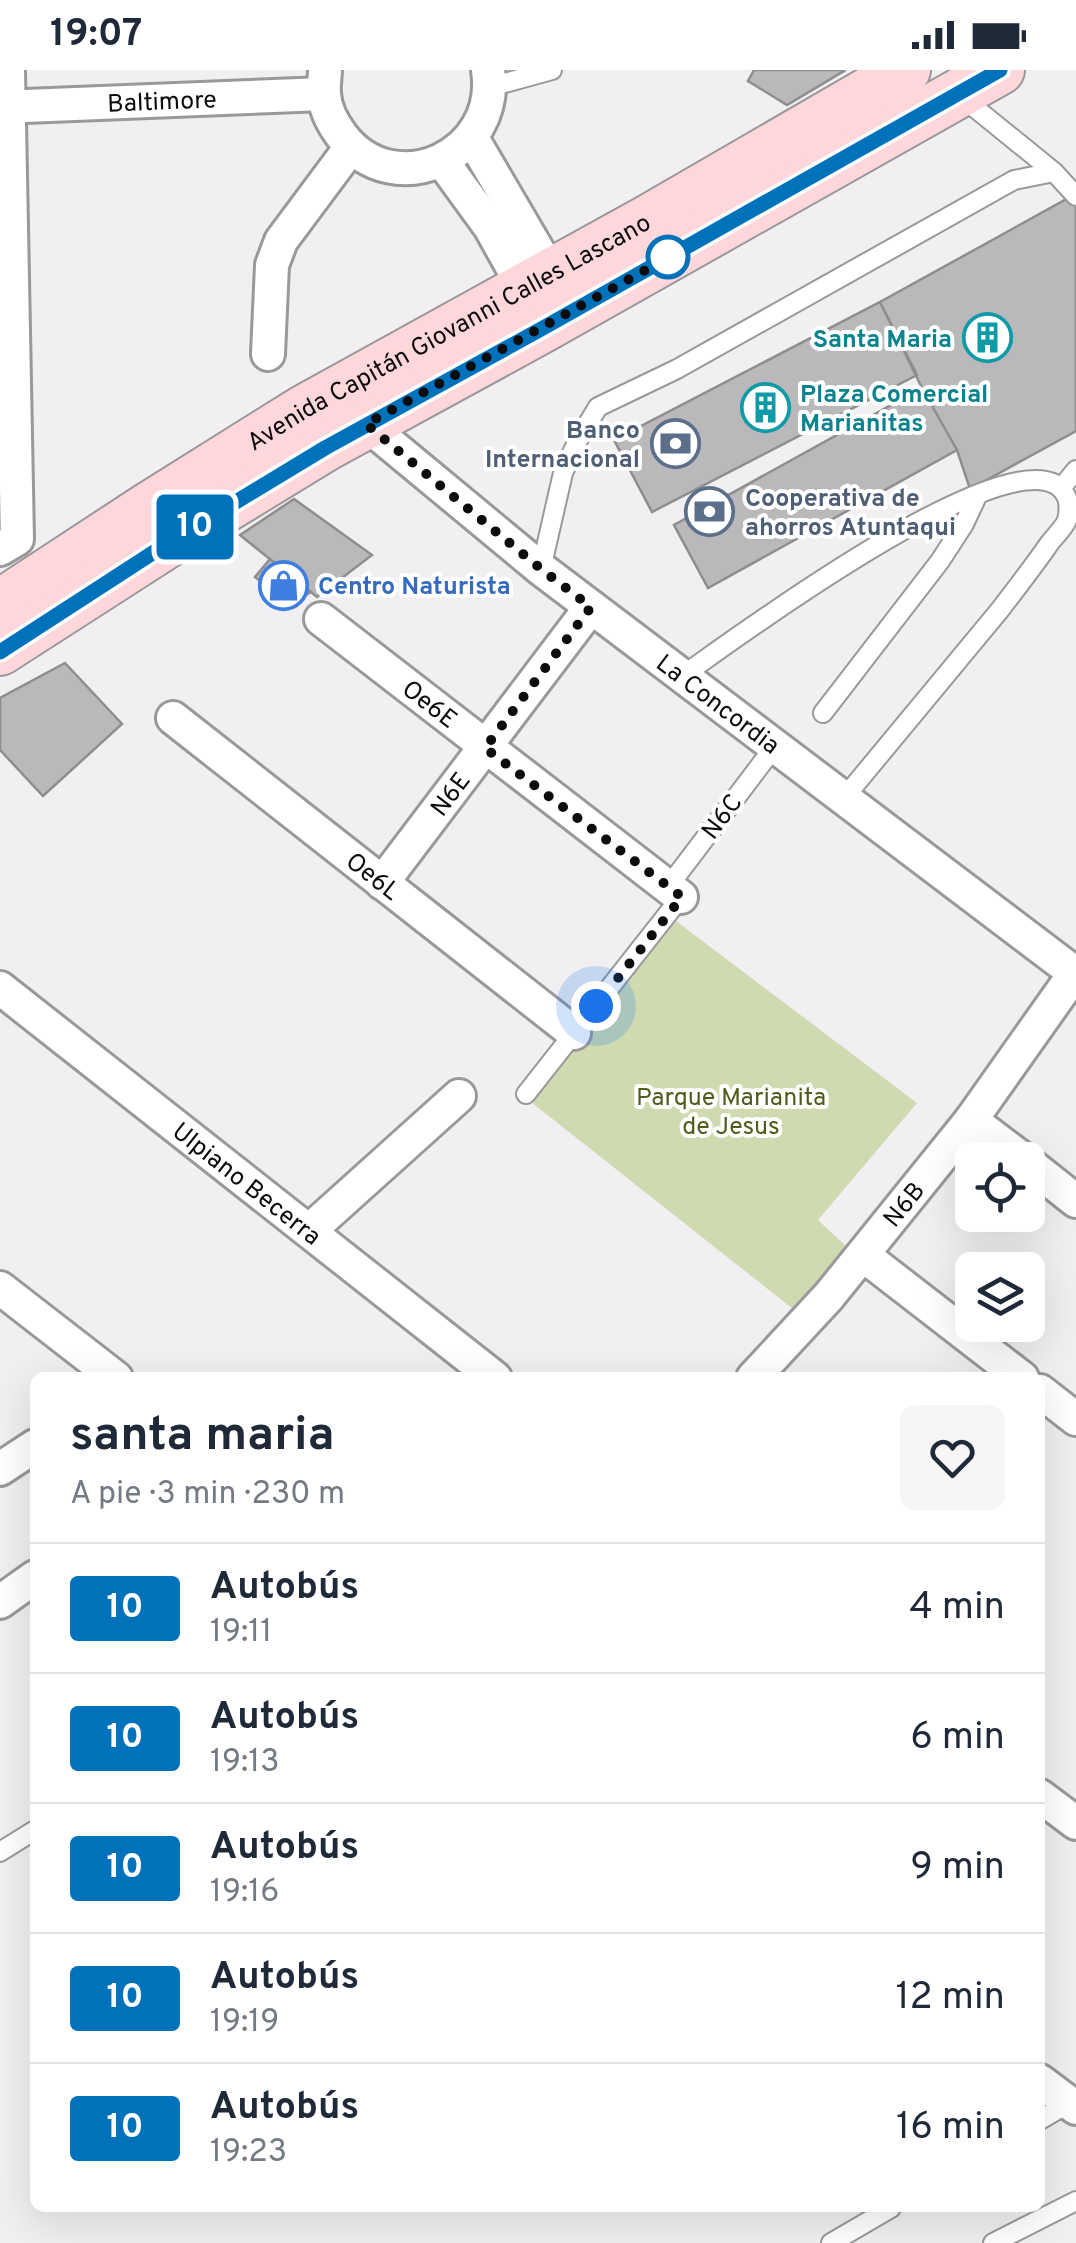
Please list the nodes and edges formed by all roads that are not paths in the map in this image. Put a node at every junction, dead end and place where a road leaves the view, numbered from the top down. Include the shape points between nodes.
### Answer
1 (8, 70) edge
2 (552, 70) edge
3 (906, 70) edge
4 (1000, 70) edge
5 (489, 79) edge
6 (324, 82) edge
7 (958, 94) junction
8 (4, 108) edge
9 (472, 138) junction
10 (350, 148) junction
11 (442, 161) junction
12 (1054, 172) junction
13 (1076, 196) edge
14 (538, 281) junction
15 (268, 354) dead end
16 (366, 424) junction
17 (1076, 470) edge
18 (1062, 488) junction
19 (978, 494) junction
20 (8, 544) edge
21 (541, 569) junction
22 (0, 604) edge
23 (591, 607) junction
24 (321, 619) dead end
25 (0, 652) edge
26 (682, 676) junction
27 (822, 713) dead end
28 (174, 718) dead end
29 (775, 746) junction
30 (485, 748) junction
31 (844, 798) junction
32 (382, 884) junction
33 (675, 892) junction
34 (1075, 973) edge
35 (0, 988) edge
36 (574, 1033) junction
37 (526, 1094) dead end
38 (459, 1096) dead end
39 (972, 1120) junction
40 (1000, 1142) edge
41 (1045, 1176) edge
42 (1076, 1200) edge
43 (309, 1231) junction
44 (864, 1255) junction
45 (0, 1288) edge
46 (108, 1372) edge
47 (487, 1372) edge
48 (759, 1372) edge
49 (1014, 1372) edge
50 (1045, 1395) edge
51 (1076, 1419) edge
52 (30, 1449) edge
53 (0, 1469) edge
54 (30, 1581) edge
55 (0, 1602) edge
56 (1045, 1800) edge
57 (1076, 1823) edge
58 (30, 1833) edge
59 (0, 1852) edge
60 (1045, 2085) edge
61 (1072, 2105) edge
62 (1045, 2118) edge
63 (1076, 2201) edge
64 (884, 2212) edge
65 (831, 2243) edge
66 (993, 2243) edge

1 - 8 street
2 - 5 lane
3 - 14 main road, Avenida Capitán Giovanni Calles Lascano
4 - 7 main road, Avenida Capitán Giovanni Calles Lascano
5 - 9 street via 485,114
6 - 8 street, Baltimore
6 - 10 street via 332,123
7 - 12 lane
7 - 16 main road, Avenida Capitán Giovanni Calles Lascano
8 - 20 street
9 - 11 street
9 - 14 street
10 - 11 street via 376,163 410,169
10 - 15 street via 281,241 272,266
11 - 14 street
12 - 13 lane
12 - 21 lane via 1014,180 598,407 563,473
14 - 22 main road, Avenida Capitán Giovanni Calles Lascano via 303,410
16 - 21 street, La Concordia
16 - 25 main road, Avenida Capitán Giovanni Calles Lascano
17 - 18 lane
18 - 19 lane via 1030,479
18 - 31 lane via 1070,502 1067,520
19 - 26 lane via 846,564
19 - 27 lane via 940,561
21 - 23 street, La Concordia
23 - 26 street, La Concordia
23 - 30 street, N6E
24 - 30 street, Oe6E
26 - 29 street, La Concordia
28 - 32 street, Oe6L
29 - 31 street, La Concordia
29 - 33 lane, N6C
30 - 32 street, N6E
30 - 33 street, Oe6E
31 - 34 street, La Concordia
32 - 36 street, Oe6L
33 - 36 lane, N6C
34 - 39 street, N6B
35 - 43 street, Ulpiano Becerra
36 - 37 lane, N6C
38 - 43 street
39 - 40 street
39 - 44 street, N6B
41 - 42 street
43 - 47 street, Ulpiano Becerra
44 - 48 street, N6B
44 - 49 street
45 - 46 street
50 - 51 street
52 - 53 street
54 - 55 street
56 - 57 street
58 - 59 lane
60 - 61 street
61 - 62 lane
63 - 66 lane
64 - 65 lane

